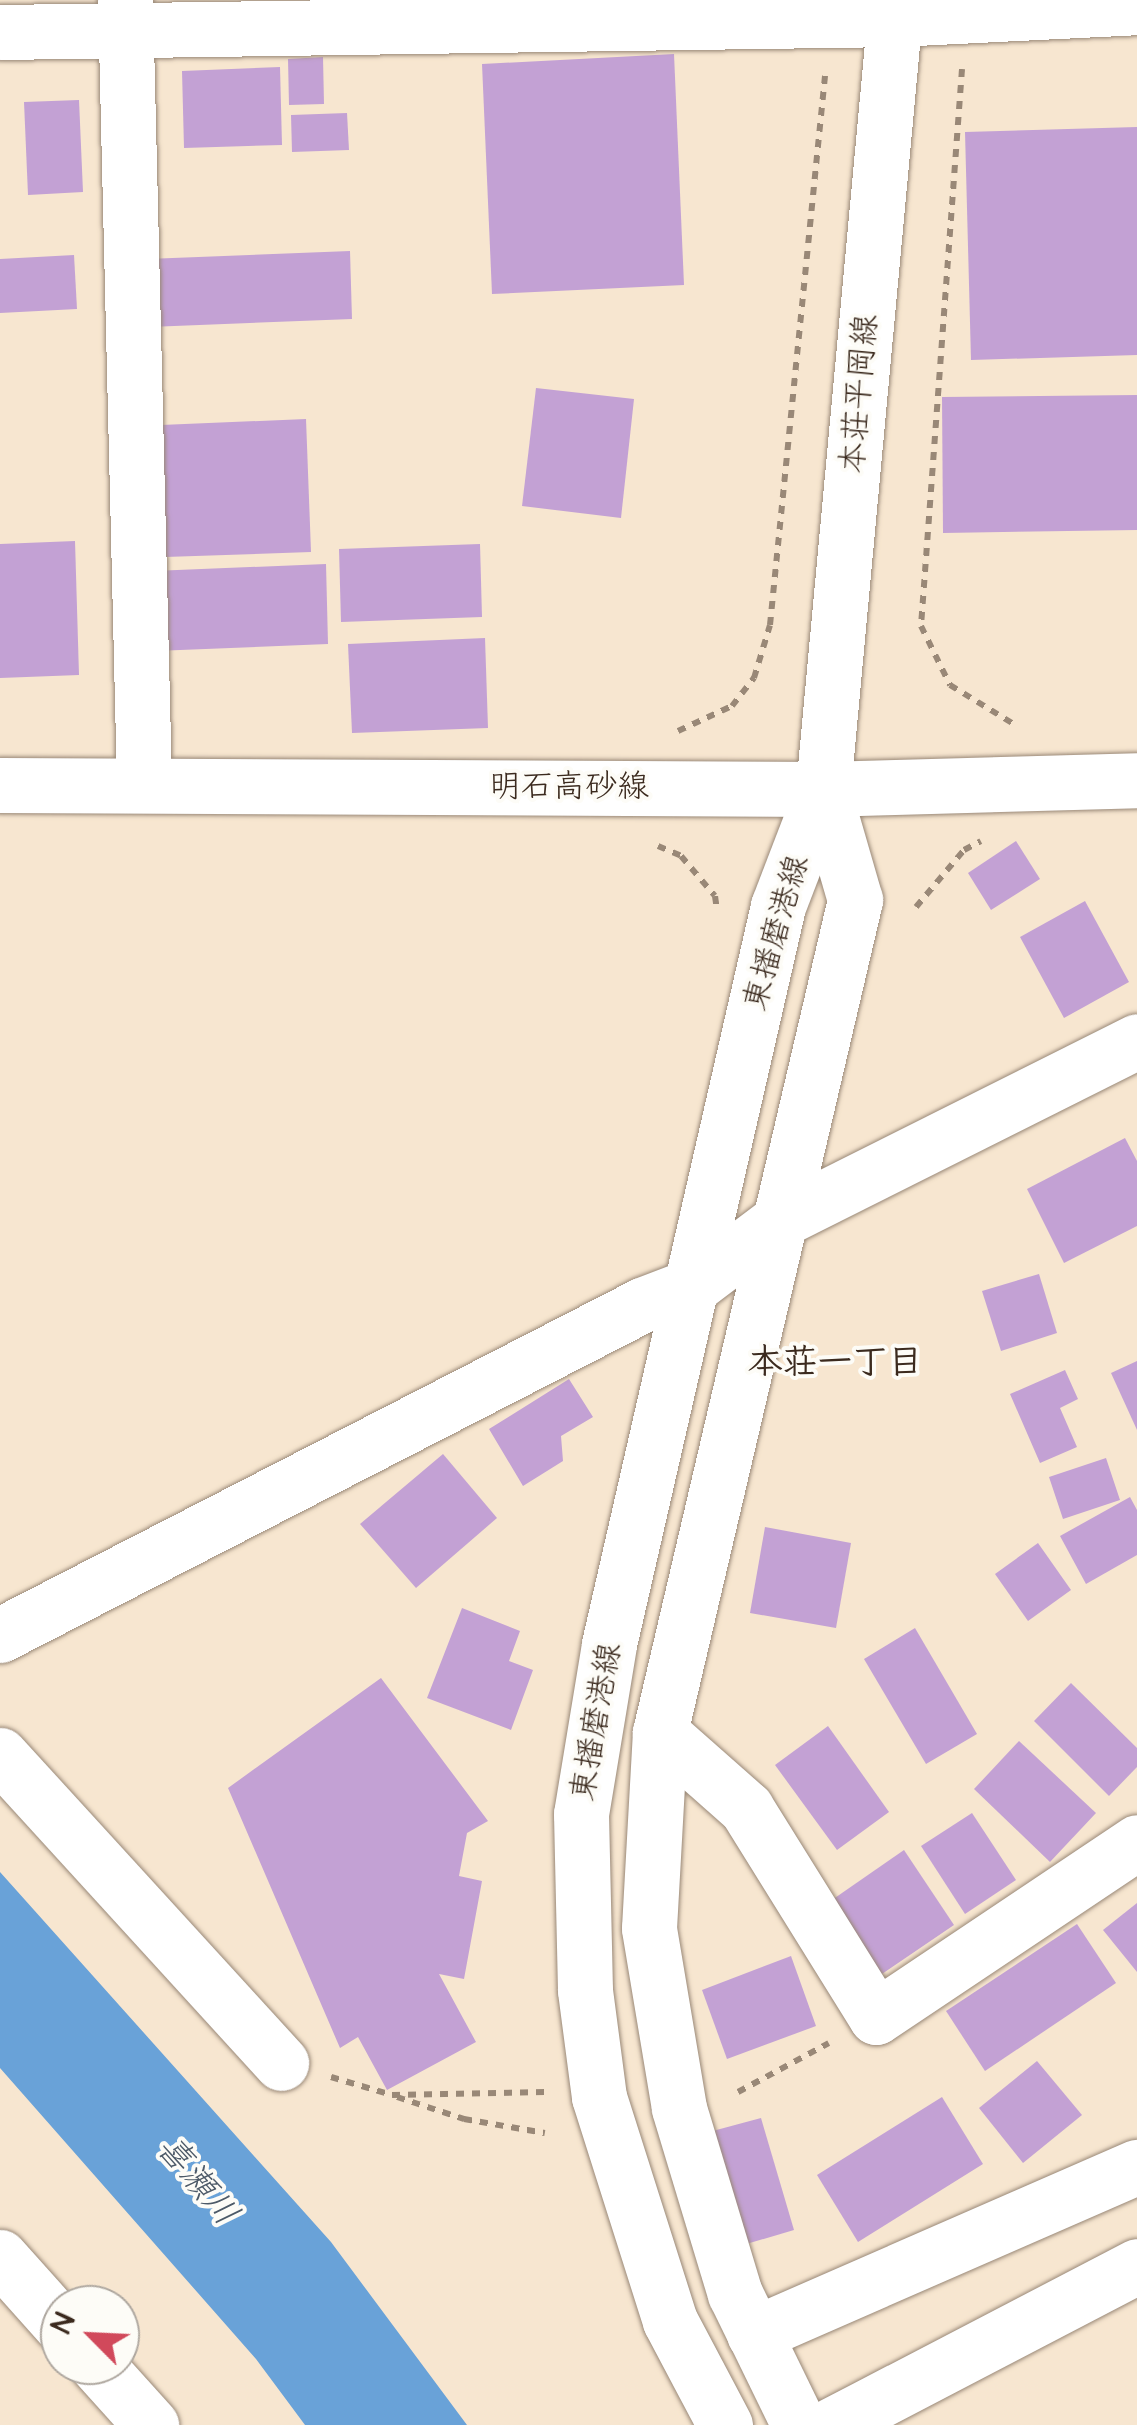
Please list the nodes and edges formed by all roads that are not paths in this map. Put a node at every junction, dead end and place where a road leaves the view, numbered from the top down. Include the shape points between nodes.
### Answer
1 (1137, 6) edge
2 (895, 10) edge
3 (125, 14) edge
4 (0, 32) edge
5 (1137, 780) edge
6 (0, 785) edge
7 (144, 785) junction
8 (823, 789) junction
9 (1137, 1040) edge
10 (780, 1220) junction
11 (694, 1285) junction
12 (0, 1635) edge
13 (660, 1732) junction
14 (0, 1755) edge
15 (1137, 1842) edge
16 (282, 2063) road end
17 (1137, 2167) edge
18 (0, 2258) edge
19 (1137, 2266) edge
20 (40, 2302) edge
21 (754, 2334) junction
22 (115, 2385) edge
23 (151, 2425) edge
24 (724, 2425) edge
25 (798, 2425) edge
26 (832, 2425) edge

1 - 2 main road
2 - 3 main road via 831,20
2 - 8 main road, 本荘平岡線
3 - 4 main road
3 - 7 main road
5 - 8 main road, 明石高砂線
6 - 7 main road, 明石高砂線
7 - 8 main road, 明石高砂線
8 - 10 main road, 東播磨港線 via 854,900
8 - 11 main road, 東播磨港線 via 778,906
9 - 10 main road
10 - 11 main road
10 - 13 main road, 東播磨港線
11 - 12 main road via 642,1305
11 - 24 main road, 東播磨港線 via 609,1644 581,1814 585,1990 598,2097 626,2192 670,2321
13 - 15 main road via 746,1808 876,2017
13 - 21 main road, 東播磨港線 via 649,1928 679,2108 735,2294
14 - 16 main road
17 - 21 main road
18 - 20 main road
19 - 26 main road
21 - 25 main road, 東播磨港線
22 - 23 main road

